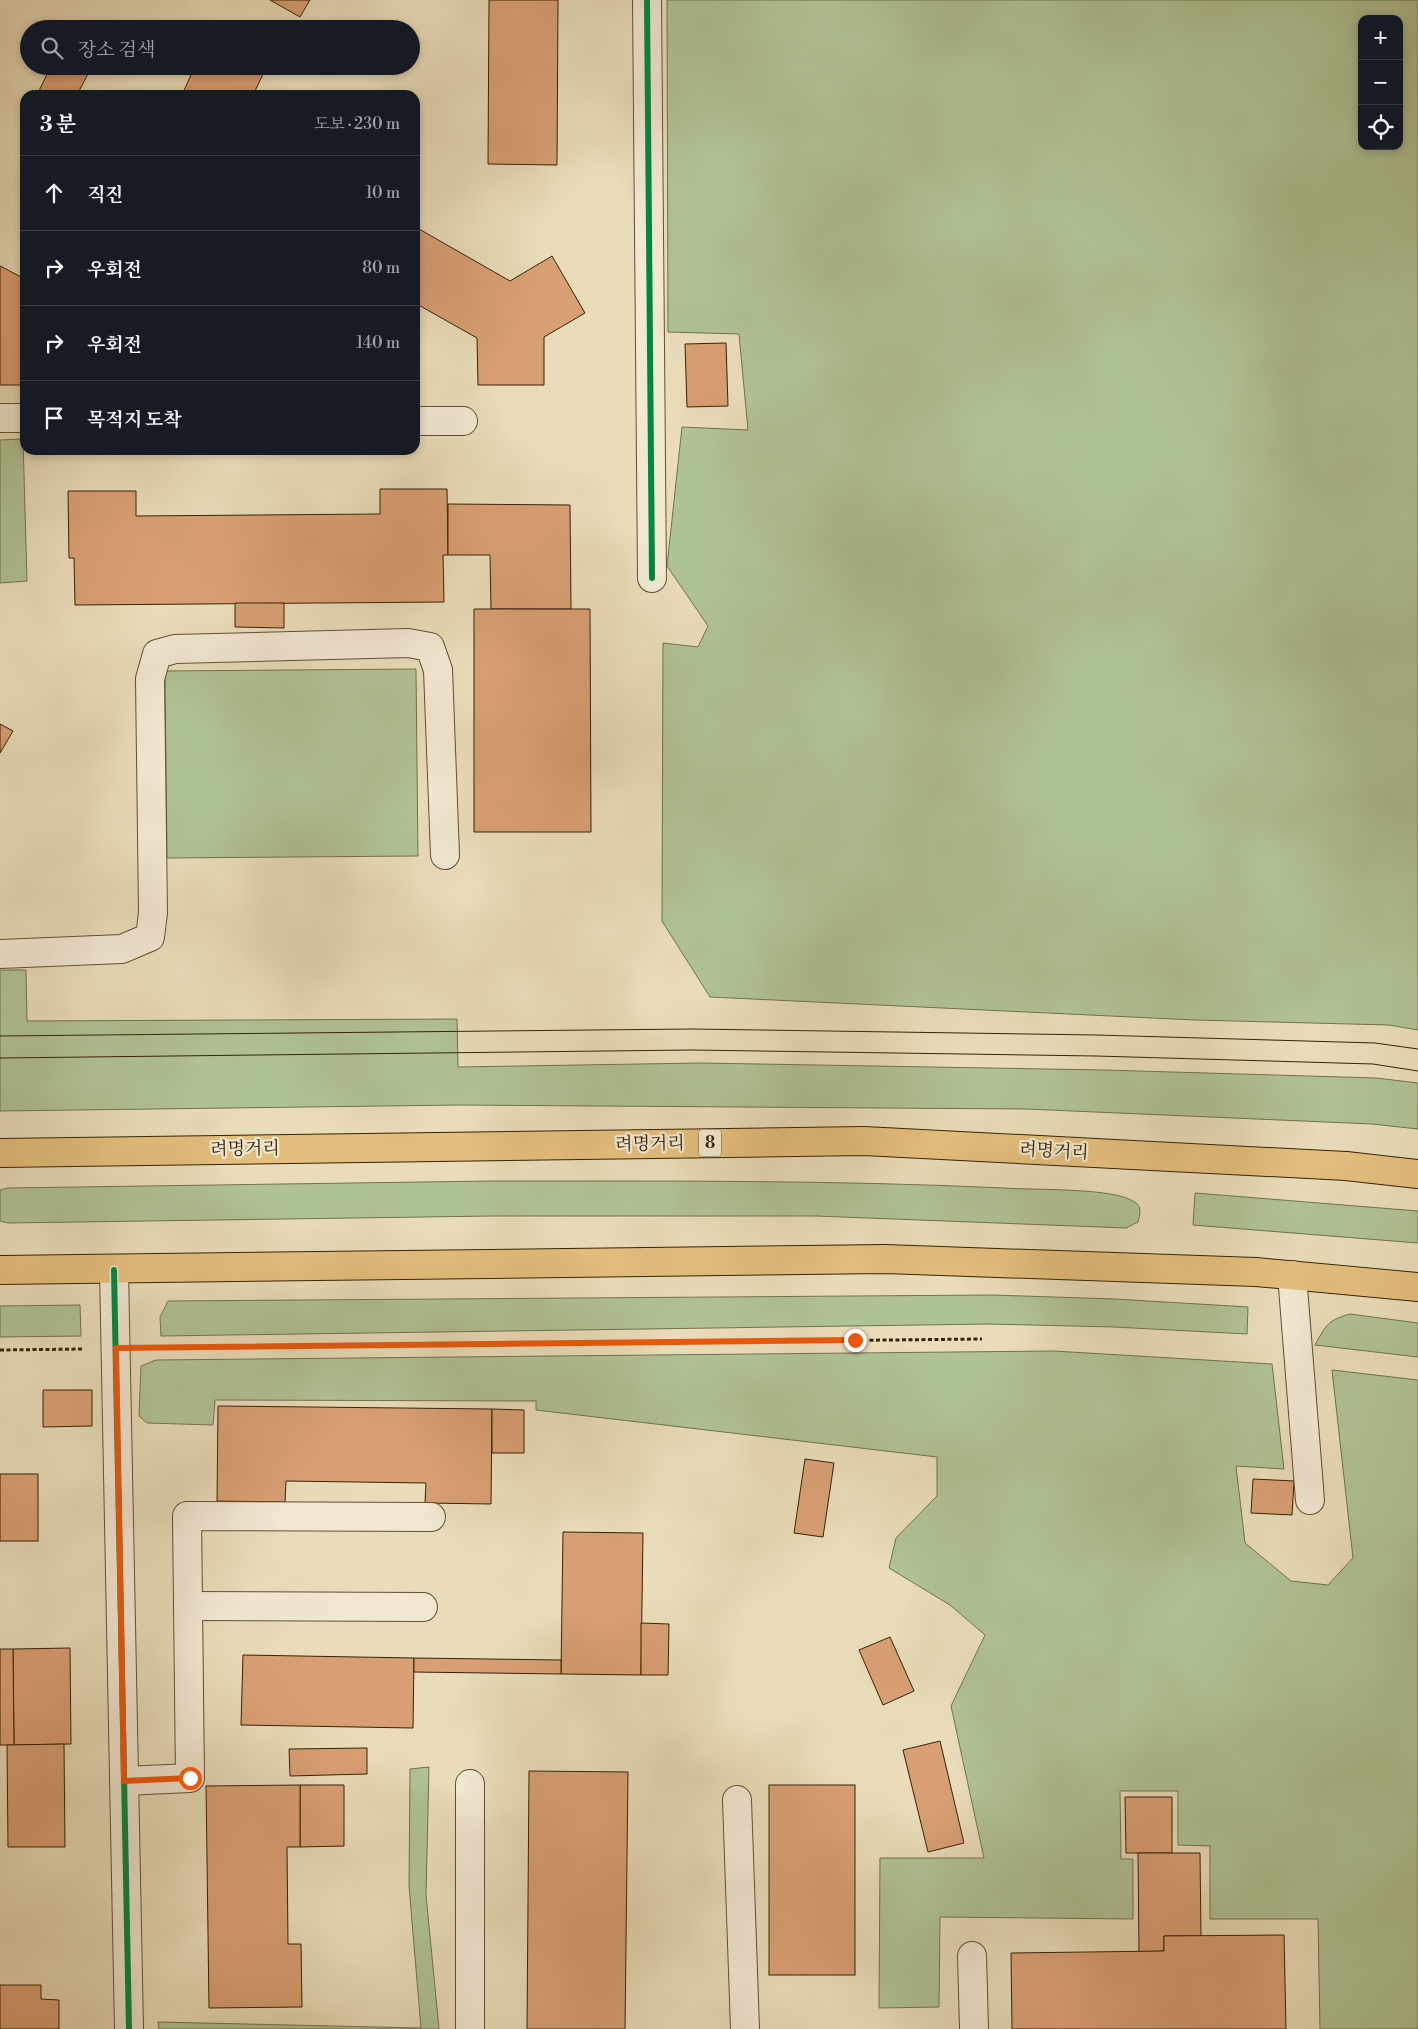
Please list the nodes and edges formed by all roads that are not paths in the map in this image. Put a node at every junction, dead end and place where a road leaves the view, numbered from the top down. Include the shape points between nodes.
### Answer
1 (647, 0) edge
2 (0, 418) edge
3 (20, 418) edge
4 (420, 421) edge
5 (463, 422) dead end
6 (652, 578) dead end
7 (445, 855) dead end
8 (0, 954) edge
9 (0, 1153) edge
10 (1418, 1174) edge
11 (0, 1270) edge
12 (114, 1270) junction
13 (1292, 1275) junction
14 (1418, 1287) edge
15 (1310, 1500) dead end
16 (431, 1517) dead end
17 (188, 1606) junction
18 (423, 1607) dead end
19 (124, 1781) junction
20 (470, 1784) dead end
21 (737, 1800) dead end
22 (972, 1956) dead end
23 (129, 2029) edge
24 (470, 2029) edge
25 (746, 2029) edge
26 (974, 2029) edge

1 - 6 street
2 - 3 street
4 - 5 street
7 - 8 street via 438,670 430,648 408,643 175,649 157,654 150,679 153,914 150,938 122,949
9 - 10 highway, 려명거리 / 8 via 864,1141 1346,1166
11 - 12 highway
12 - 13 highway via 885,1259
12 - 19 street
13 - 14 highway
13 - 15 street
16 - 17 street via 187,1516
17 - 18 street
17 - 19 street via 190,1778
19 - 23 street
20 - 24 street
21 - 25 street
22 - 26 street

